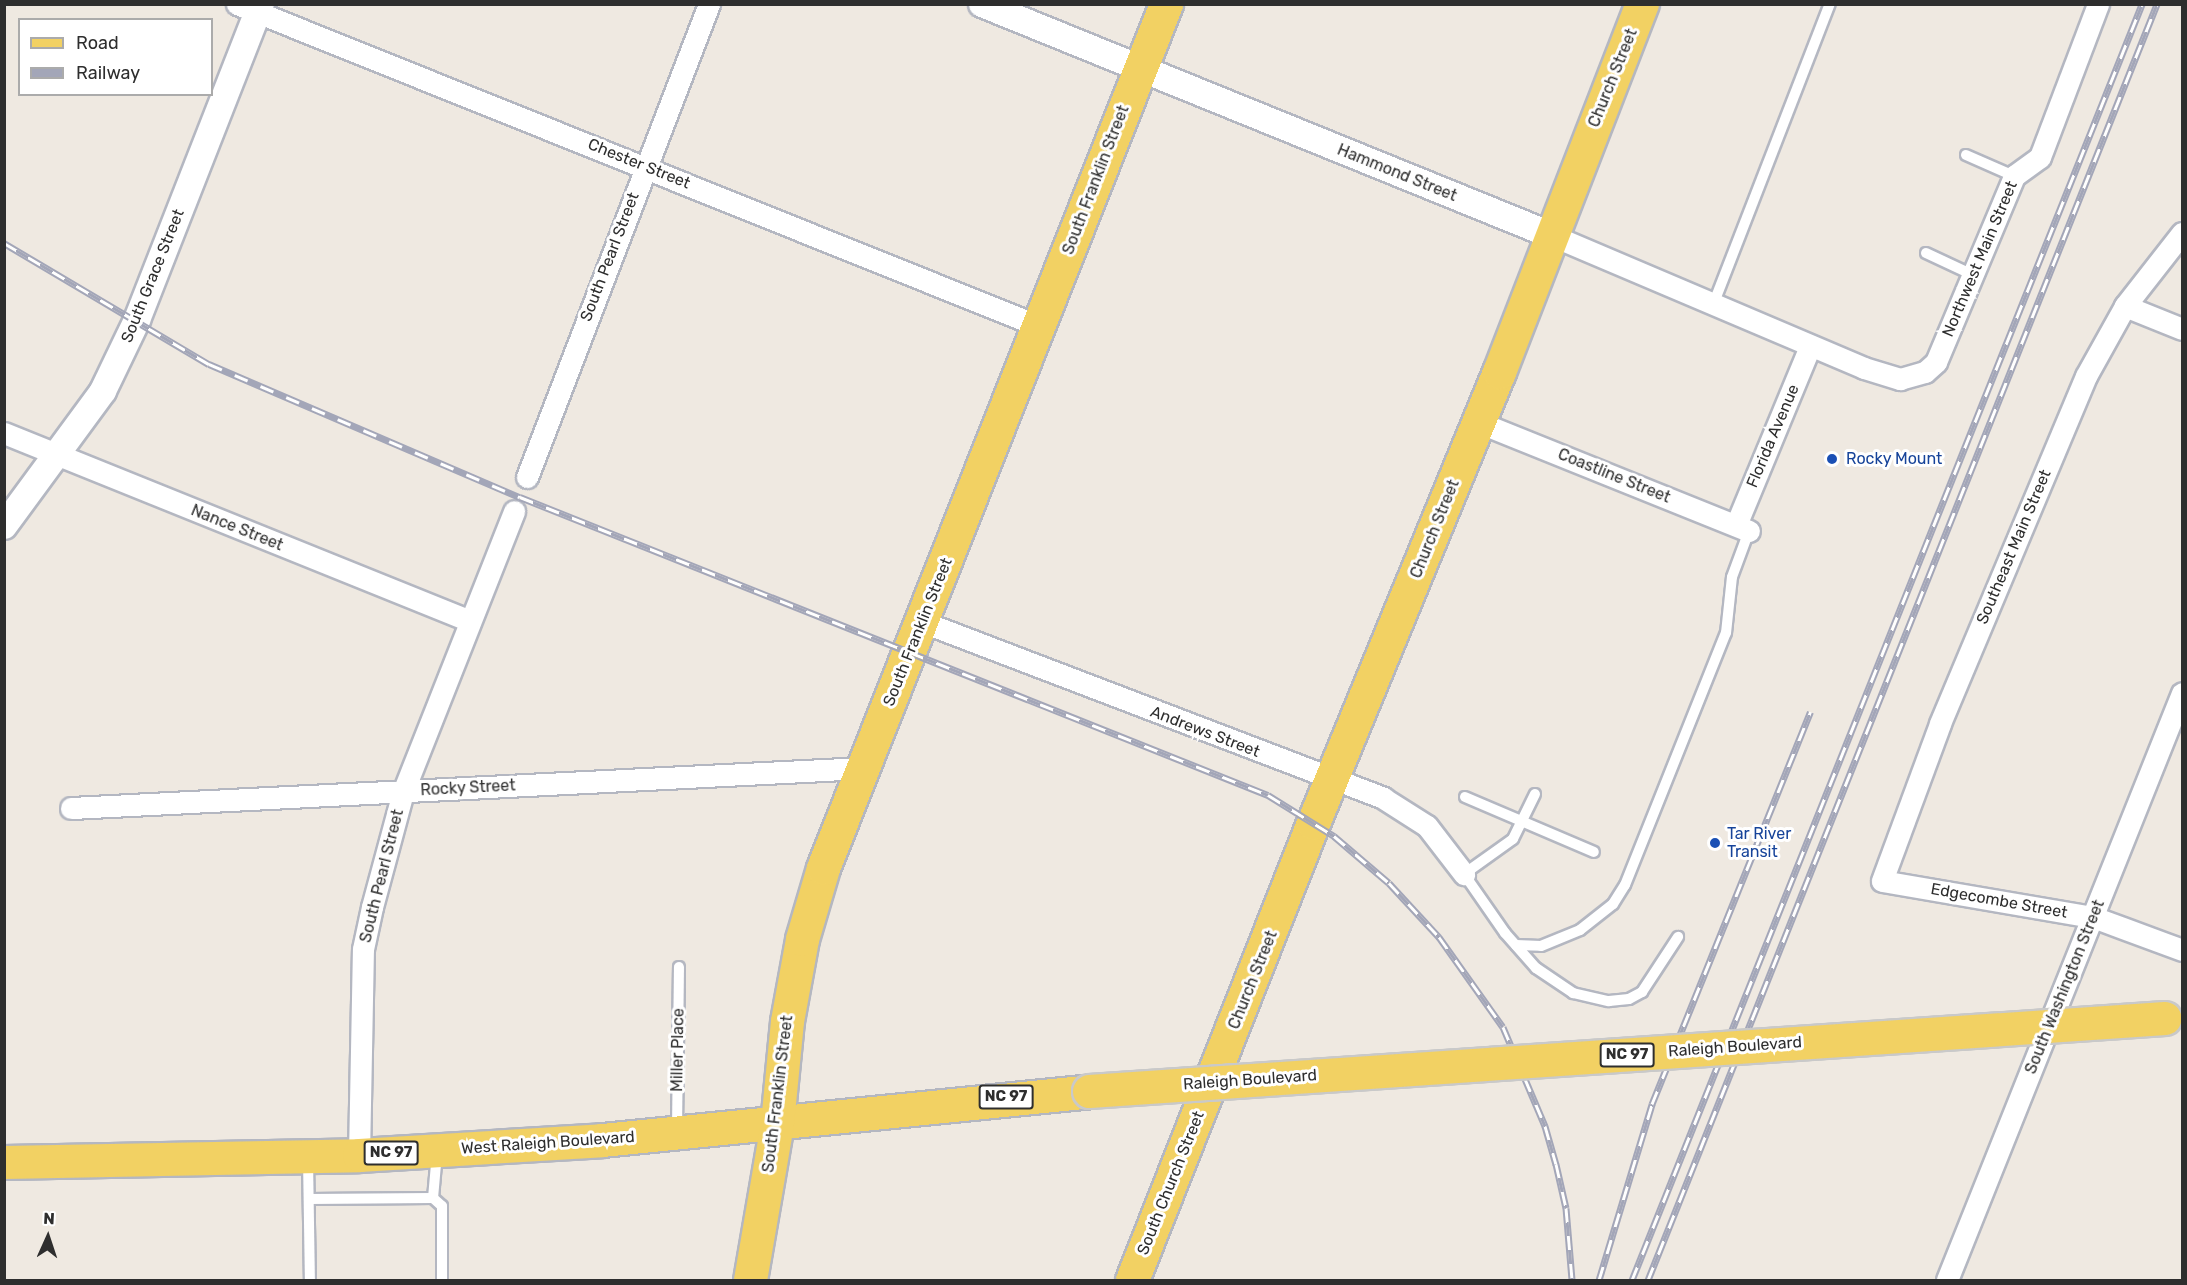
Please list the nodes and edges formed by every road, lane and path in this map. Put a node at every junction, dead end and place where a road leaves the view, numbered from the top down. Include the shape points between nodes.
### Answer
1 (710, 4) edge
2 (982, 4) edge
3 (1166, 4) edge
4 (1642, 4) edge
5 (1830, 4) edge
6 (2098, 4) edge
7 (252, 7) edge
8 (1140, 68) junction
9 (1966, 155) dead end
10 (645, 166) junction
11 (2014, 176) junction
12 (2182, 233) edge
13 (1551, 235) junction
14 (1926, 254) dead end
15 (1973, 275) junction
16 (1713, 305) junction
17 (2124, 306) junction
18 (1039, 326) junction
19 (2182, 329) edge
20 (1810, 346) junction
21 (1478, 423) junction
22 (4, 433) edge
23 (59, 456) junction
24 (527, 477) dead end
25 (514, 512) dead end
26 (4, 526) edge
27 (1743, 528) junction
28 (470, 621) junction
29 (923, 622) junction
30 (2182, 693) edge
31 (864, 768) junction
32 (1332, 781) junction
33 (403, 792) junction
34 (1535, 794) dead end
35 (1465, 797) dead end
36 (71, 808) dead end
37 (1524, 820) junction
38 (1594, 852) dead end
39 (1464, 874) junction
40 (1882, 881) joint
41 (2093, 917) junction
42 (1678, 937) dead end
43 (1516, 945) junction
44 (2182, 950) edge
45 (679, 967) dead end
46 (2174, 1018) edge
47 (1223, 1053) joint
48 (1089, 1091) joint
49 (777, 1124) junction
50 (676, 1133) junction
51 (438, 1150) junction
52 (359, 1155) junction
53 (308, 1156) junction
54 (4, 1162) edge
55 (434, 1198) junction
56 (309, 1199) junction
57 (310, 1281) edge
58 (442, 1281) edge
59 (750, 1281) edge
60 (1132, 1281) edge
61 (1947, 1281) edge

1 - 10 street, South Pearl Street
2 - 8 street, Hammond Street
3 - 8 main road, South Franklin Street
4 - 13 main road, Church Street
5 - 16 lane
6 - 11 street, Northwest Main Street via 2040,157
7 - 10 street, Chester Street
7 - 23 street, South Grace Street via 138,320 103,391
8 - 13 street, Hammond Street
8 - 18 main road, South Franklin Street
9 - 11 lane
10 - 18 street, Chester Street
10 - 24 street, South Pearl Street
11 - 15 street, Northwest Main Street
12 - 17 street, Southeast Main Street
13 - 16 street, Hammond Street
13 - 21 main road, Church Street
14 - 15 lane
15 - 20 street, Northwest Main Street via 1936,362 1925,372 1900,379
16 - 20 street, Hammond Street
17 - 19 street
17 - 40 street, Southeast Main Street via 2086,376 1940,724
18 - 29 main road, South Franklin Street
20 - 27 street, Florida Avenue
21 - 27 street, Coastline Street
21 - 32 main road, Church Street
22 - 23 street, Nance Street
23 - 26 street, South Grace Street
23 - 28 street, Nance Street
25 - 28 street, South Pearl Street
27 - 43 lane via 1732,577 1726,633 1625,885 1613,904 1581,930 1541,946
28 - 33 street, South Pearl Street
29 - 31 main road, South Franklin Street
29 - 32 street, Andrews Street
30 - 41 street, South Washington Street
31 - 33 street, Rocky Street
31 - 49 main road, South Franklin Street via 823,868 802,939 787,1021
32 - 39 street, Andrews Street via 1403,807 1427,826
32 - 47 main road, Church Street
33 - 36 street, Rocky Street
33 - 52 street, South Pearl Street via 363,949
34 - 37 lane
35 - 37 lane
37 - 38 lane
37 - 39 lane via 1503,850
39 - 43 lane
40 - 41 street, Edgecombe Street
41 - 44 street, Edgecombe Street
41 - 61 street, South Washington Street
42 - 43 lane via 1642,992 1629,999 1609,1001 1573,993 1536,968
45 - 50 lane, Miller Place
46 - 48 main road, Raleigh Boulevard / NC 97, bridge
47 - 60 main road, South Church Street
48 - 49 main road, West Raleigh Boulevard / NC 97 via 931,1104
49 - 50 main road, West Raleigh Boulevard / NC 97
49 - 59 main road, South Franklin Street
50 - 51 main road, West Raleigh Boulevard / NC 97
51 - 52 main road, West Raleigh Boulevard / NC 97
51 - 55 lane
52 - 53 main road, West Raleigh Boulevard / NC 97
53 - 54 main road, West Raleigh Boulevard / NC 97
53 - 56 lane
55 - 56 lane
55 - 58 lane via 442,1206
56 - 57 lane

